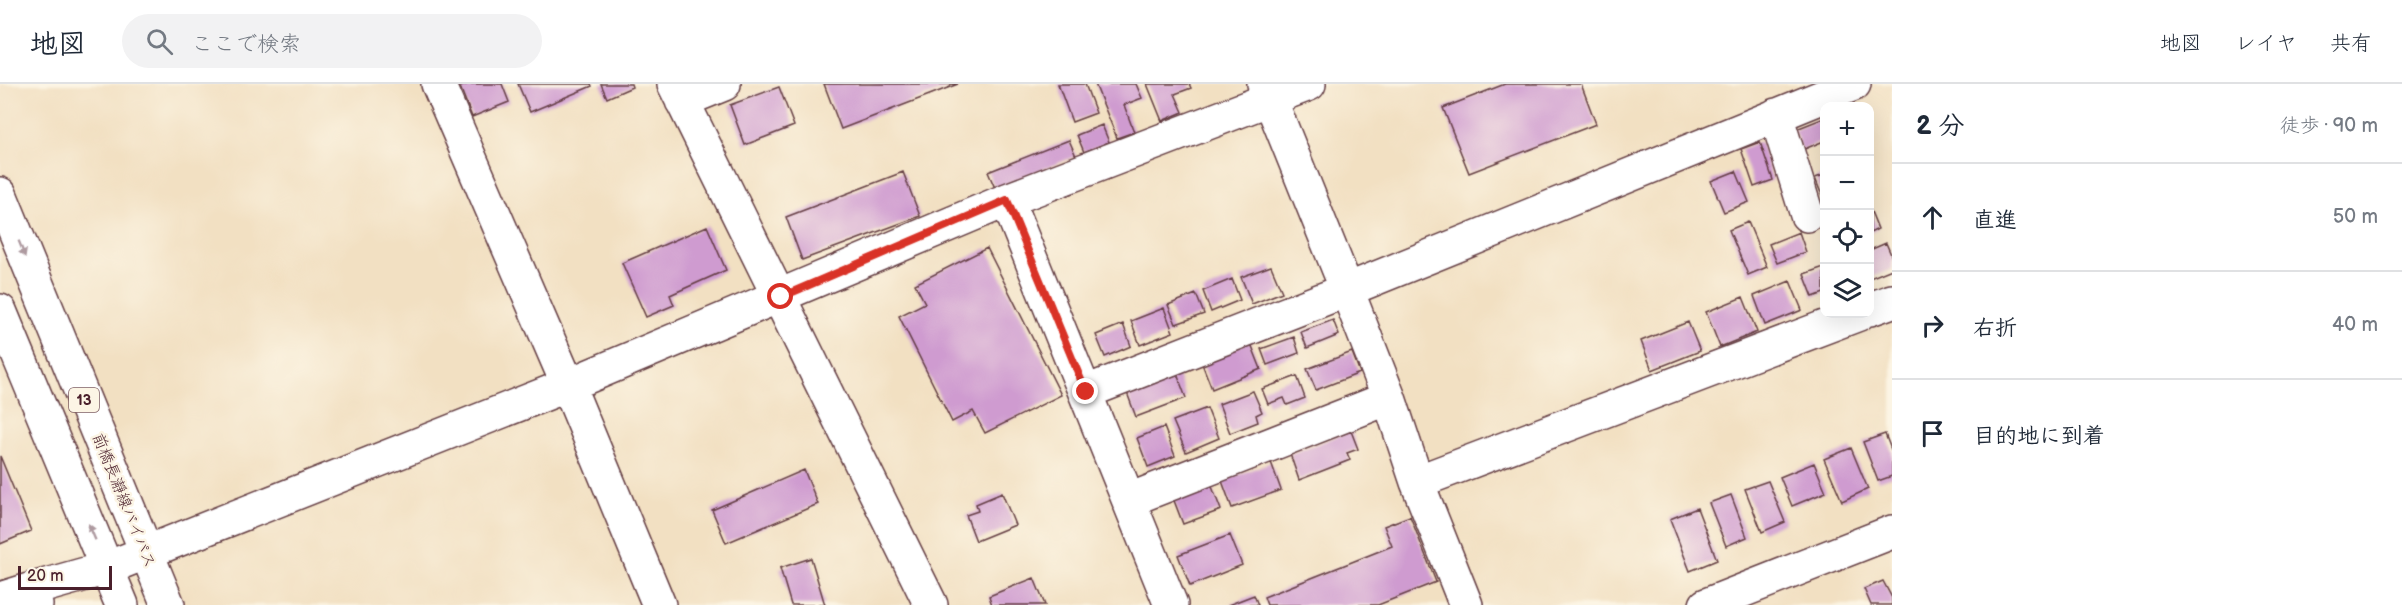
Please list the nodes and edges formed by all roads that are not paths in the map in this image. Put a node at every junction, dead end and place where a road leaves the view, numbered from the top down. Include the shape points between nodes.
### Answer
1 (438, 84) edge
2 (724, 84) edge
3 (1309, 84) edge
4 (1854, 84) edge
5 (678, 92) edge
6 (1267, 92) edge
7 (1776, 115) junction
8 (0, 194) edge
9 (1007, 200) junction
10 (1808, 215) dead end
11 (1347, 290) junction
12 (781, 297) junction
13 (1892, 301) edge
14 (1874, 307) edge
15 (0, 311) edge
16 (1848, 318) edge
17 (568, 386) junction
18 (1086, 392) junction
19 (1389, 398) junction
20 (1417, 482) junction
21 (1129, 500) junction
22 (1892, 532) edge
23 (146, 553) junction
24 (107, 568) junction
25 (22, 598) edge
26 (1460, 603) edge
27 (122, 605) edge
28 (168, 605) edge
29 (658, 605) edge
30 (931, 605) edge
31 (1172, 605) edge
32 (1706, 605) edge

1 - 17 street
2 - 5 street
3 - 6 street
4 - 7 street
5 - 12 street
6 - 9 street
6 - 11 street
7 - 10 street
7 - 11 street
8 -> 23 street, 前橋長瀞線バイパス / 13
9 - 12 street
9 - 18 street
11 - 18 street
11 - 19 street
12 - 17 street
12 - 30 street
13 - 14 street
24 -> 15 street
16 - 20 street
17 - 23 street
17 - 29 street
18 - 21 street
19 - 20 street
19 - 21 street
20 - 26 street
21 - 31 street
22 - 32 street
23 - 24 street
23 - 28 street, 前橋長瀞線バイパス / 13
24 - 25 street
24 - 27 street

